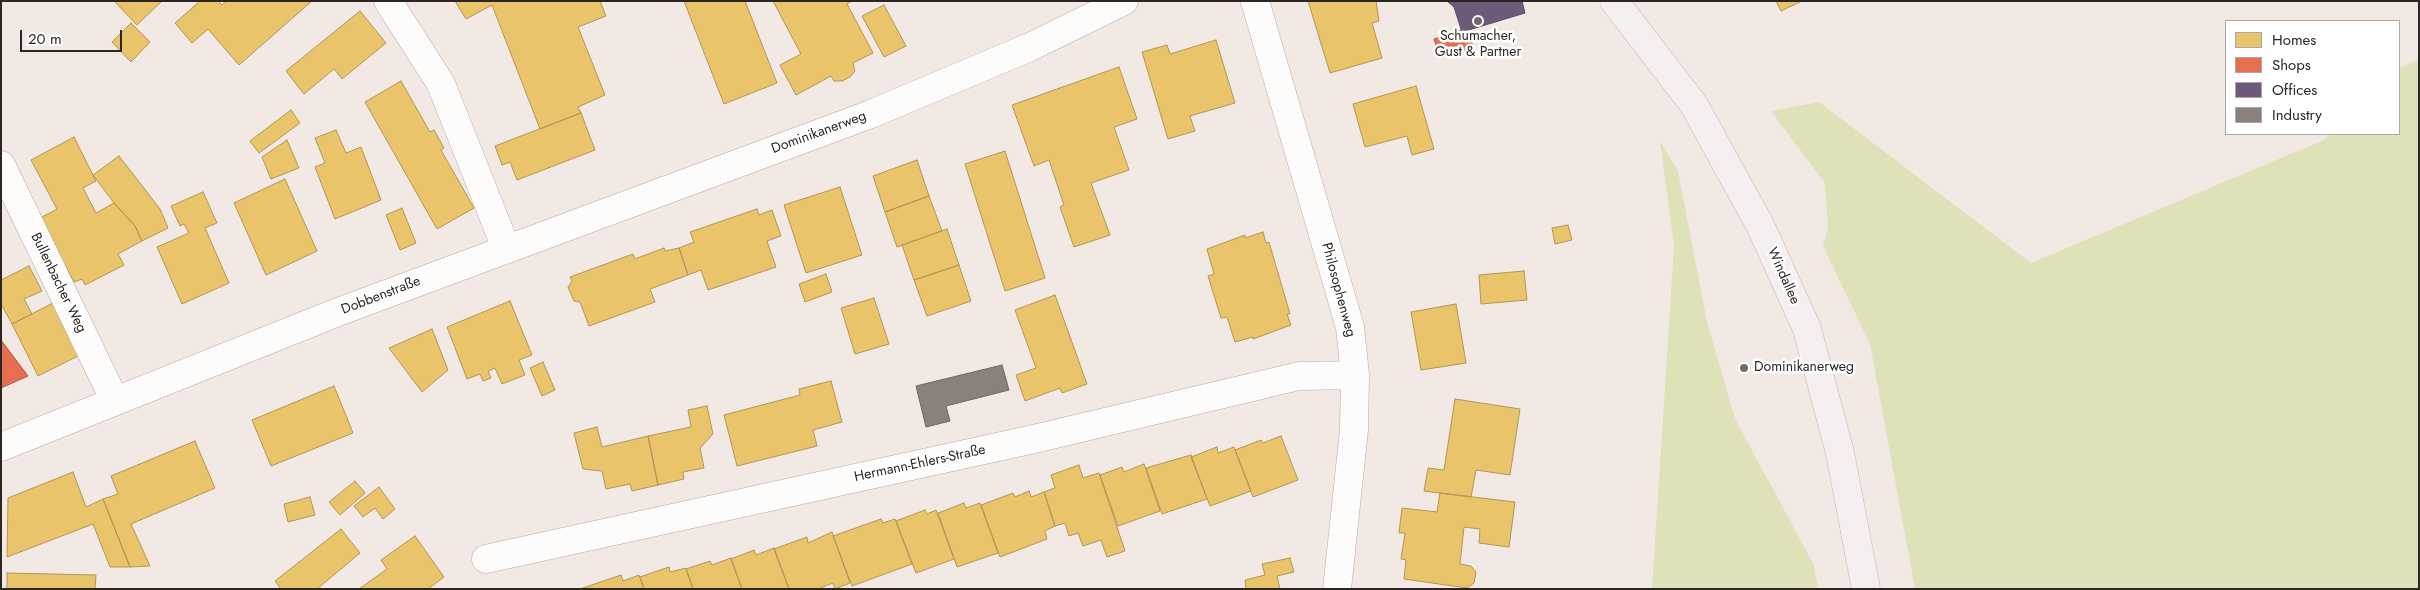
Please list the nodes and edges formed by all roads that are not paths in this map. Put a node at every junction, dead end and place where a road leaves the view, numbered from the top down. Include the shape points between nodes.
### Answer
1 (388, 1) edge
2 (1124, 1) edge
3 (1254, 1) edge
4 (1614, 1) edge
5 (1, 165) edge
6 (506, 248) junction
7 (1355, 375) junction
8 (114, 401) junction
9 (1, 447) edge
10 (486, 559) dead end
11 (1338, 589) edge
12 (1866, 589) edge

1 - 6 street via 441,84
2 - 6 street, Dominikanerweg via 1030,47 871,114
3 - 7 street, Philosophenweg via 1350,327
4 - 12 main road, Windallee via 1694,105 1761,227 1807,329 1840,453
5 - 8 street, Bullenbacher Weg
6 - 8 street, Dobbenstraße
7 - 10 street, Hermann-Ehlers-Straße via 1298,376 1034,439
7 - 11 street, Philosophenweg via 1354,430
8 - 9 street, Dobbenstraße

